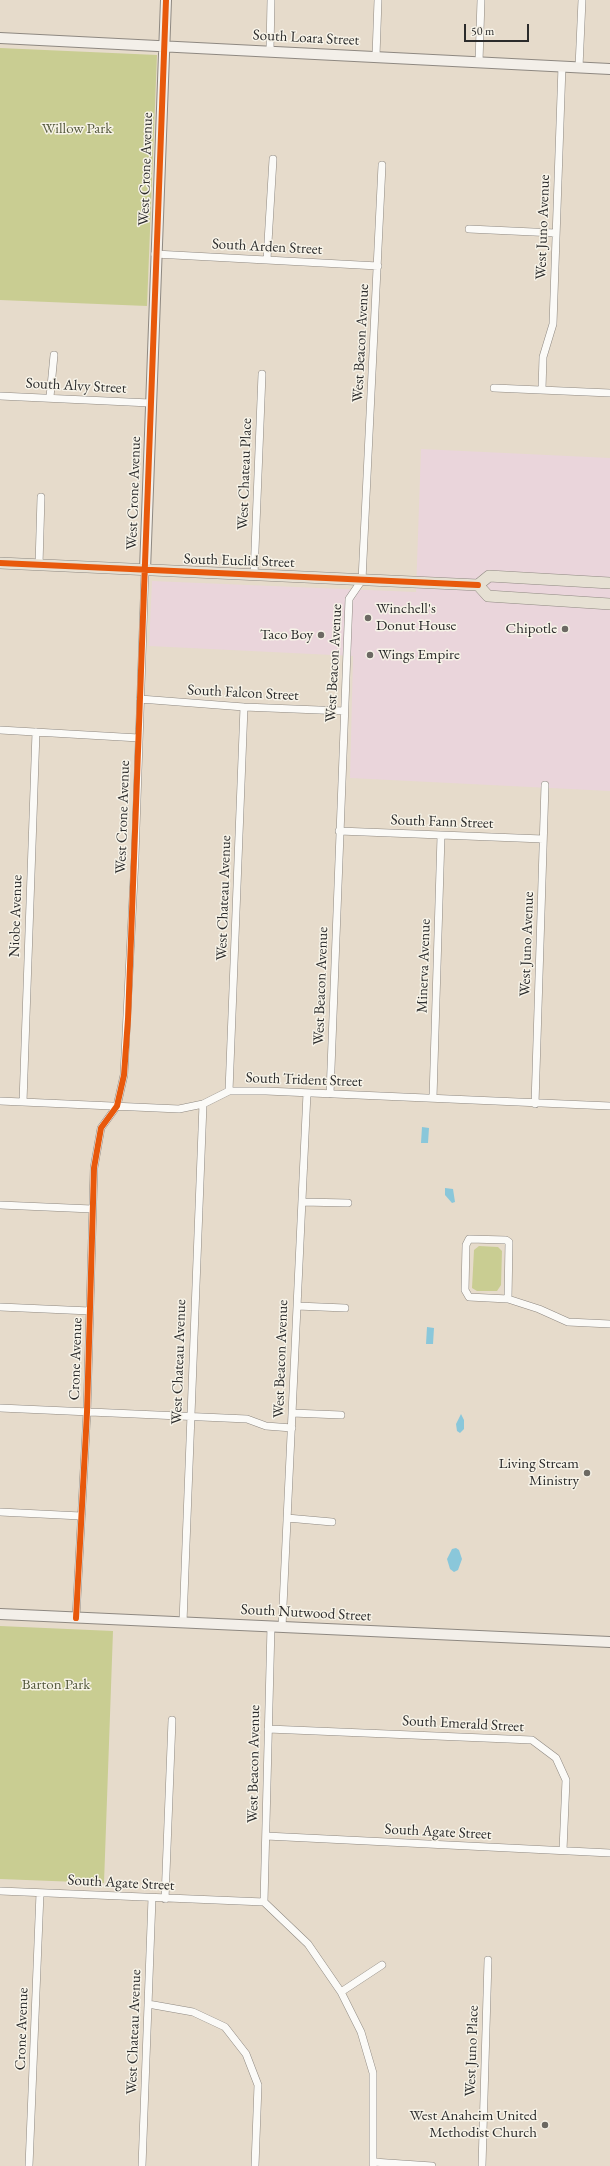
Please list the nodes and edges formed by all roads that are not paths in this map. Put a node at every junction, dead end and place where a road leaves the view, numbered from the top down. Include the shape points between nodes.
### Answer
1 (166, 0) edge
2 (271, 0) edge
3 (378, 0) edge
4 (481, 0) edge
5 (582, 0) edge
6 (0, 38) edge
7 (164, 46) junction
8 (270, 50) junction
9 (376, 56) junction
10 (479, 62) junction
11 (562, 66) junction
12 (579, 67) junction
13 (610, 69) edge
14 (273, 159) dead end
15 (382, 165) dead end
16 (469, 229) dead end
17 (555, 233) junction
18 (156, 254) junction
19 (267, 259) junction
20 (378, 266) junction
21 (54, 356) dead end
22 (262, 374) dead end
23 (494, 388) dead end
24 (542, 389) junction
25 (610, 393) edge
26 (0, 396) edge
27 (50, 397) junction
28 (150, 404) junction
29 (41, 497) dead end
30 (0, 563) edge
31 (39, 565) junction
32 (145, 570) junction
33 (254, 575) junction
34 (362, 580) junction
35 (610, 583) edge
36 (478, 585) junction
37 (610, 604) edge
38 (140, 699) junction
39 (244, 707) junction
40 (344, 711) junction
41 (0, 730) edge
42 (36, 732) junction
43 (139, 738) junction
44 (545, 785) dead end
45 (339, 831) junction
46 (441, 836) junction
47 (543, 839) junction
48 (229, 1091) junction
49 (306, 1093) junction
50 (330, 1094) junction
51 (433, 1098) junction
52 (0, 1101) edge
53 (23, 1102) junction
54 (203, 1104) junction
55 (535, 1104) junction
56 (117, 1106) junction
57 (610, 1106) edge
58 (302, 1202) junction
59 (348, 1203) dead end
60 (0, 1205) edge
61 (92, 1209) junction
62 (508, 1299) junction
63 (297, 1306) junction
64 (0, 1307) edge
65 (345, 1308) dead end
66 (90, 1311) junction
67 (610, 1324) edge
68 (0, 1408) edge
69 (87, 1412) junction
70 (292, 1413) junction
71 (341, 1414) dead end
72 (190, 1416) junction
73 (292, 1428) junction
74 (0, 1512) edge
75 (81, 1516) junction
76 (287, 1518) junction
77 (332, 1522) dead end
78 (0, 1614) edge
79 (76, 1618) junction
80 (183, 1622) junction
81 (271, 1626) junction
82 (282, 1627) junction
83 (610, 1642) edge
84 (172, 1720) dead end
85 (268, 1729) junction
86 (266, 1836) junction
87 (564, 1850) junction
88 (610, 1853) edge
89 (0, 1891) edge
90 (40, 1893) junction
91 (152, 1898) junction
92 (165, 1899) junction
93 (264, 1902) junction
94 (488, 1960) dead end
95 (382, 1965) dead end
96 (341, 1992) junction
97 (148, 2004) junction
98 (373, 2164) edge
99 (29, 2166) edge
100 (142, 2166) edge
101 (255, 2166) edge
102 (432, 2166) edge
103 (482, 2166) edge

1 - 7 street, West Crone Avenue
2 - 8 street
3 - 9 street
4 - 10 street
5 - 12 street
6 - 7 street, South Loara Street
7 - 8 street, South Loara Street
7 - 18 street, West Crone Avenue
8 - 9 street, South Loara Street
9 - 10 street, South Loara Street
10 - 11 street, South Loara Street
11 - 12 street, South Loara Street
11 - 17 street, West Juno Avenue
12 - 13 street, South Loara Street
14 - 19 street
15 - 20 street, West Beacon Avenue
16 - 17 street
17 - 24 street, West Juno Avenue via 552,324 543,357
18 - 19 street, South Arden Street
18 - 28 street, West Crone Avenue
19 - 20 street, South Arden Street
20 - 34 street, West Beacon Avenue
21 - 27 street
22 - 33 street, West Chateau Place
23 - 24 street
24 - 25 street
26 - 27 street, South Alvy Street
27 - 28 street, South Alvy Street
28 - 32 street, West Crone Avenue
29 - 31 street
30 - 31 main road, South Euclid Street
31 - 32 main road, South Euclid Street
32 - 33 main road, South Euclid Street
32 - 38 street, West Crone Avenue
33 - 34 main road, South Euclid Street
34 - 36 main road, South Euclid Street
34 - 40 street, West Beacon Avenue via 349,599
35 - 36 main road, South Euclid Street via 489,576
36 - 37 main road via 488,596
38 - 39 street, South Falcon Street
38 - 43 street, West Crone Avenue
39 - 40 street, South Falcon Street
39 - 48 street, West Chateau Avenue
40 - 45 street, West Beacon Avenue
41 - 42 street
42 - 43 street
42 - 53 street, Niobe Avenue
43 - 56 street, West Crone Avenue via 124,1075
44 - 47 street, West Juno Avenue
45 - 46 street, South Fann Street
45 - 50 street, West Beacon Avenue
46 - 47 street, South Fann Street
46 - 51 street, Minerva Avenue
47 - 55 street, West Juno Avenue
48 - 49 street, South Trident Street
48 - 54 street, South Trident Street
49 - 50 street, South Trident Street
49 - 58 street, West Beacon Avenue
50 - 51 street, South Trident Street
51 - 55 street, South Trident Street
52 - 53 street, South Trident Street
53 - 56 street, South Trident Street
54 - 56 street, South Trident Street via 179,1109
54 - 72 street, West Chateau Avenue
55 - 57 street, South Trident Street
56 - 61 street, Crone Avenue via 101,1128 94,1168
58 - 59 street
58 - 63 street, West Beacon Avenue
60 - 61 street
61 - 66 street, Crone Avenue
62 - 62 street via 509,1242 469,1239 466,1245 466,1294 472,1298
62 - 67 street via 568,1322
63 - 65 street
63 - 70 street, West Beacon Avenue
64 - 66 street
66 - 69 street, Crone Avenue
68 - 69 street
69 - 72 street
69 - 75 street, Crone Avenue
70 - 71 street
70 - 73 street, West Beacon Avenue
72 - 73 street via 247,1420 266,1426
72 - 80 street, West Chateau Avenue
73 - 76 street, West Beacon Avenue
74 - 75 street
75 - 79 street, Crone Avenue
76 - 77 street
76 - 82 street, West Beacon Avenue
78 - 79 street, South Nutwood Street
79 - 80 street, South Nutwood Street
80 - 81 street, South Nutwood Street
81 - 82 street, South Nutwood Street
81 - 85 street, West Beacon Avenue
82 - 83 street, South Nutwood Street
84 - 92 street
85 - 86 street, West Beacon Avenue
85 - 87 street, South Emerald Street via 532,1740 556,1758 566,1780
86 - 87 street, South Agate Street
86 - 93 street, West Beacon Avenue
87 - 88 street, South Agate Street
89 - 90 street, South Agate Street
90 - 91 street, South Agate Street
90 - 99 street, Crone Avenue
91 - 92 street, South Agate Street
91 - 97 street, West Chateau Avenue
92 - 93 street, South Agate Street
93 - 96 street via 308,1944
94 - 103 street, West Juno Place
95 - 96 street
96 - 98 street via 361,2032 373,2073
97 - 100 street, West Chateau Avenue
97 - 101 street via 193,2012 225,2027 246,2054 258,2085
98 - 102 street

